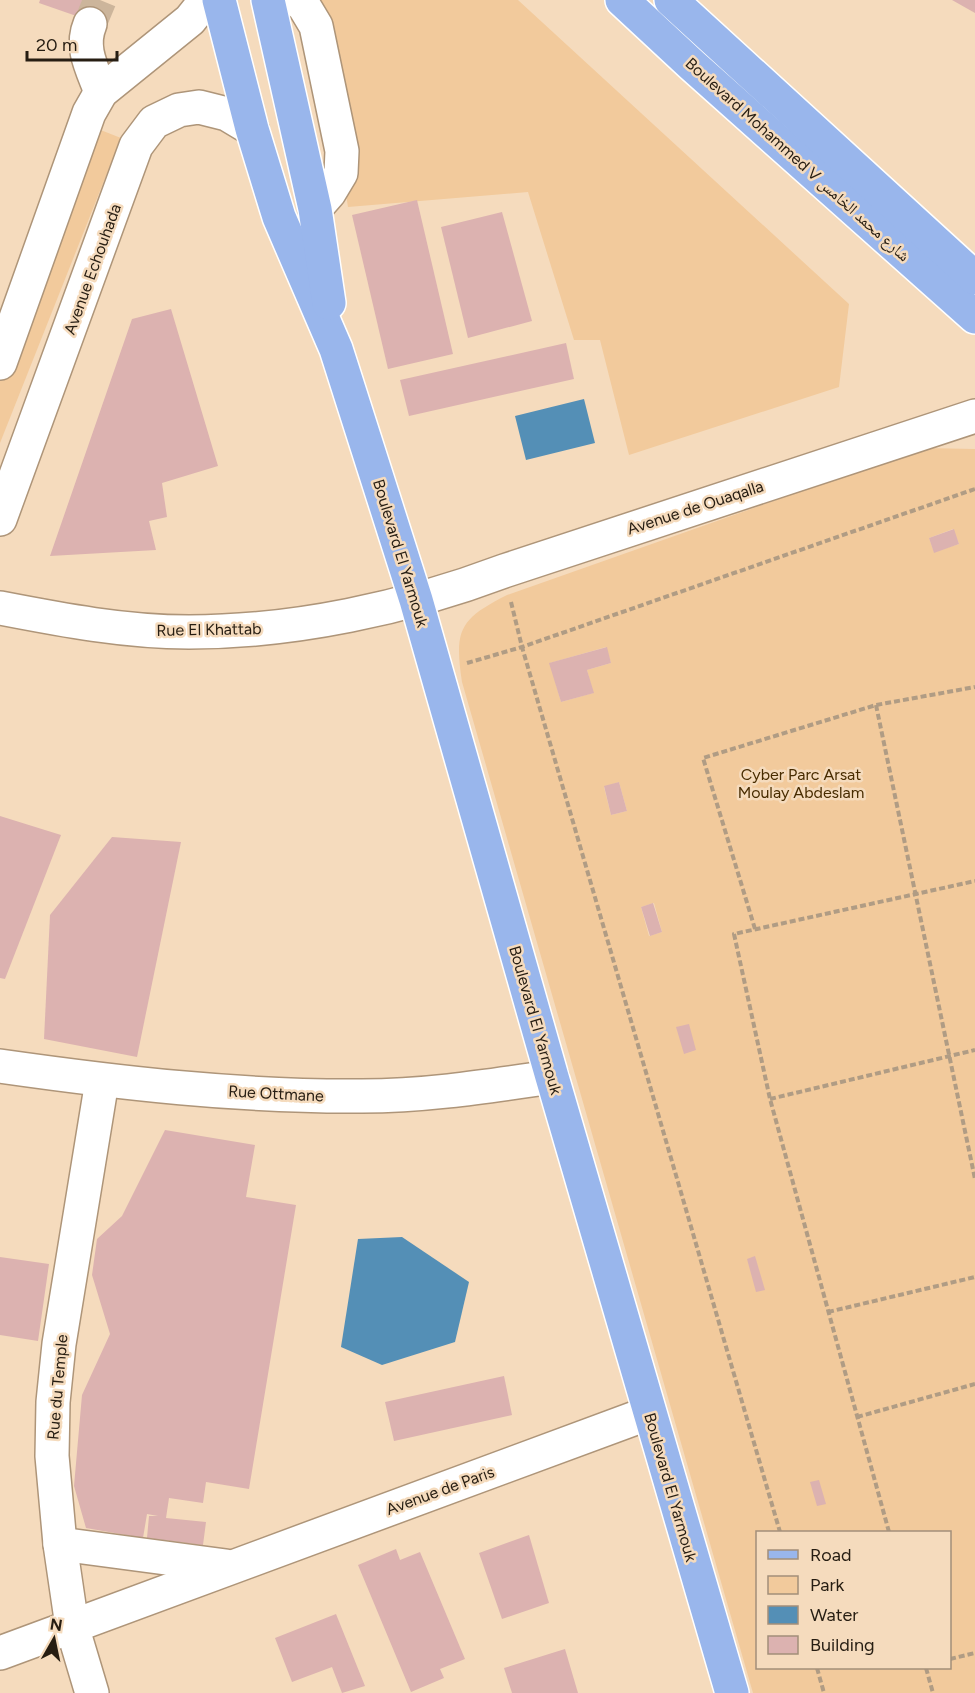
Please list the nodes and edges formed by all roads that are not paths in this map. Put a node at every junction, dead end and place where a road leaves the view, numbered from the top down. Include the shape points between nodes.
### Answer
1 (206, 0) edge
2 (219, 0) edge
3 (268, 0) edge
4 (297, 0) edge
5 (622, 0) edge
6 (671, 0) edge
7 (90, 24) tunnel mouth
8 (101, 92) junction
9 (252, 129) junction
10 (315, 209) junction
11 (975, 278) edge
12 (975, 317) edge
13 (336, 349) junction
14 (0, 363) edge
15 (975, 416) edge
16 (0, 519) edge
17 (416, 600) junction
18 (0, 608) edge
19 (0, 1066) edge
20 (552, 1077) junction
21 (102, 1081) junction
22 (649, 1413) junction
23 (60, 1544) junction
24 (231, 1567) junction
25 (72, 1626) junction
26 (0, 1653) edge
27 (92, 1693) edge
28 (732, 1693) edge

1 - 8 street via 190,20
2 - 9 main road, Boulevard El Yarmouk
3 - 10 main road, Boulevard El Yarmouk
4 - 10 street via 316,26 342,152 341,173
5 - 12 main road, Boulevard Mohammed V شارع محمد الخامس
6 - 11 main road, Boulevard Mohammed V شارع محمد الخامس
7 - 8 street via 85,37 87,54
8 - 14 street via 89,113
9 - 13 main road, Boulevard El Yarmouk via 279,217
9 - 16 street, Avenue Echouhada via 227,114 199,106 154,122 136,146
10 - 13 main road, Boulevard El Yarmouk
13 - 17 main road, Boulevard El Yarmouk
15 - 17 street, Avenue de Ouaqalla
17 - 18 street, Rue El Khattab via 263,629 188,632 91,625
17 - 20 main road, Boulevard El Yarmouk
19 - 21 street, Rue Ottmane
20 - 21 street, Rue Ottmane via 446,1092 364,1096 275,1094
20 - 22 main road, Boulevard El Yarmouk
21 - 23 street, Rue du Temple via 53,1402 52,1456
22 - 24 street, Avenue de Paris
22 - 28 main road, Boulevard El Yarmouk
23 - 24 street, Avenue de Paris
23 - 25 street, Rue du Temple
24 - 25 street, Avenue de Paris
25 - 26 street, Avenue de Paris
25 - 27 street, Rue du Temple

